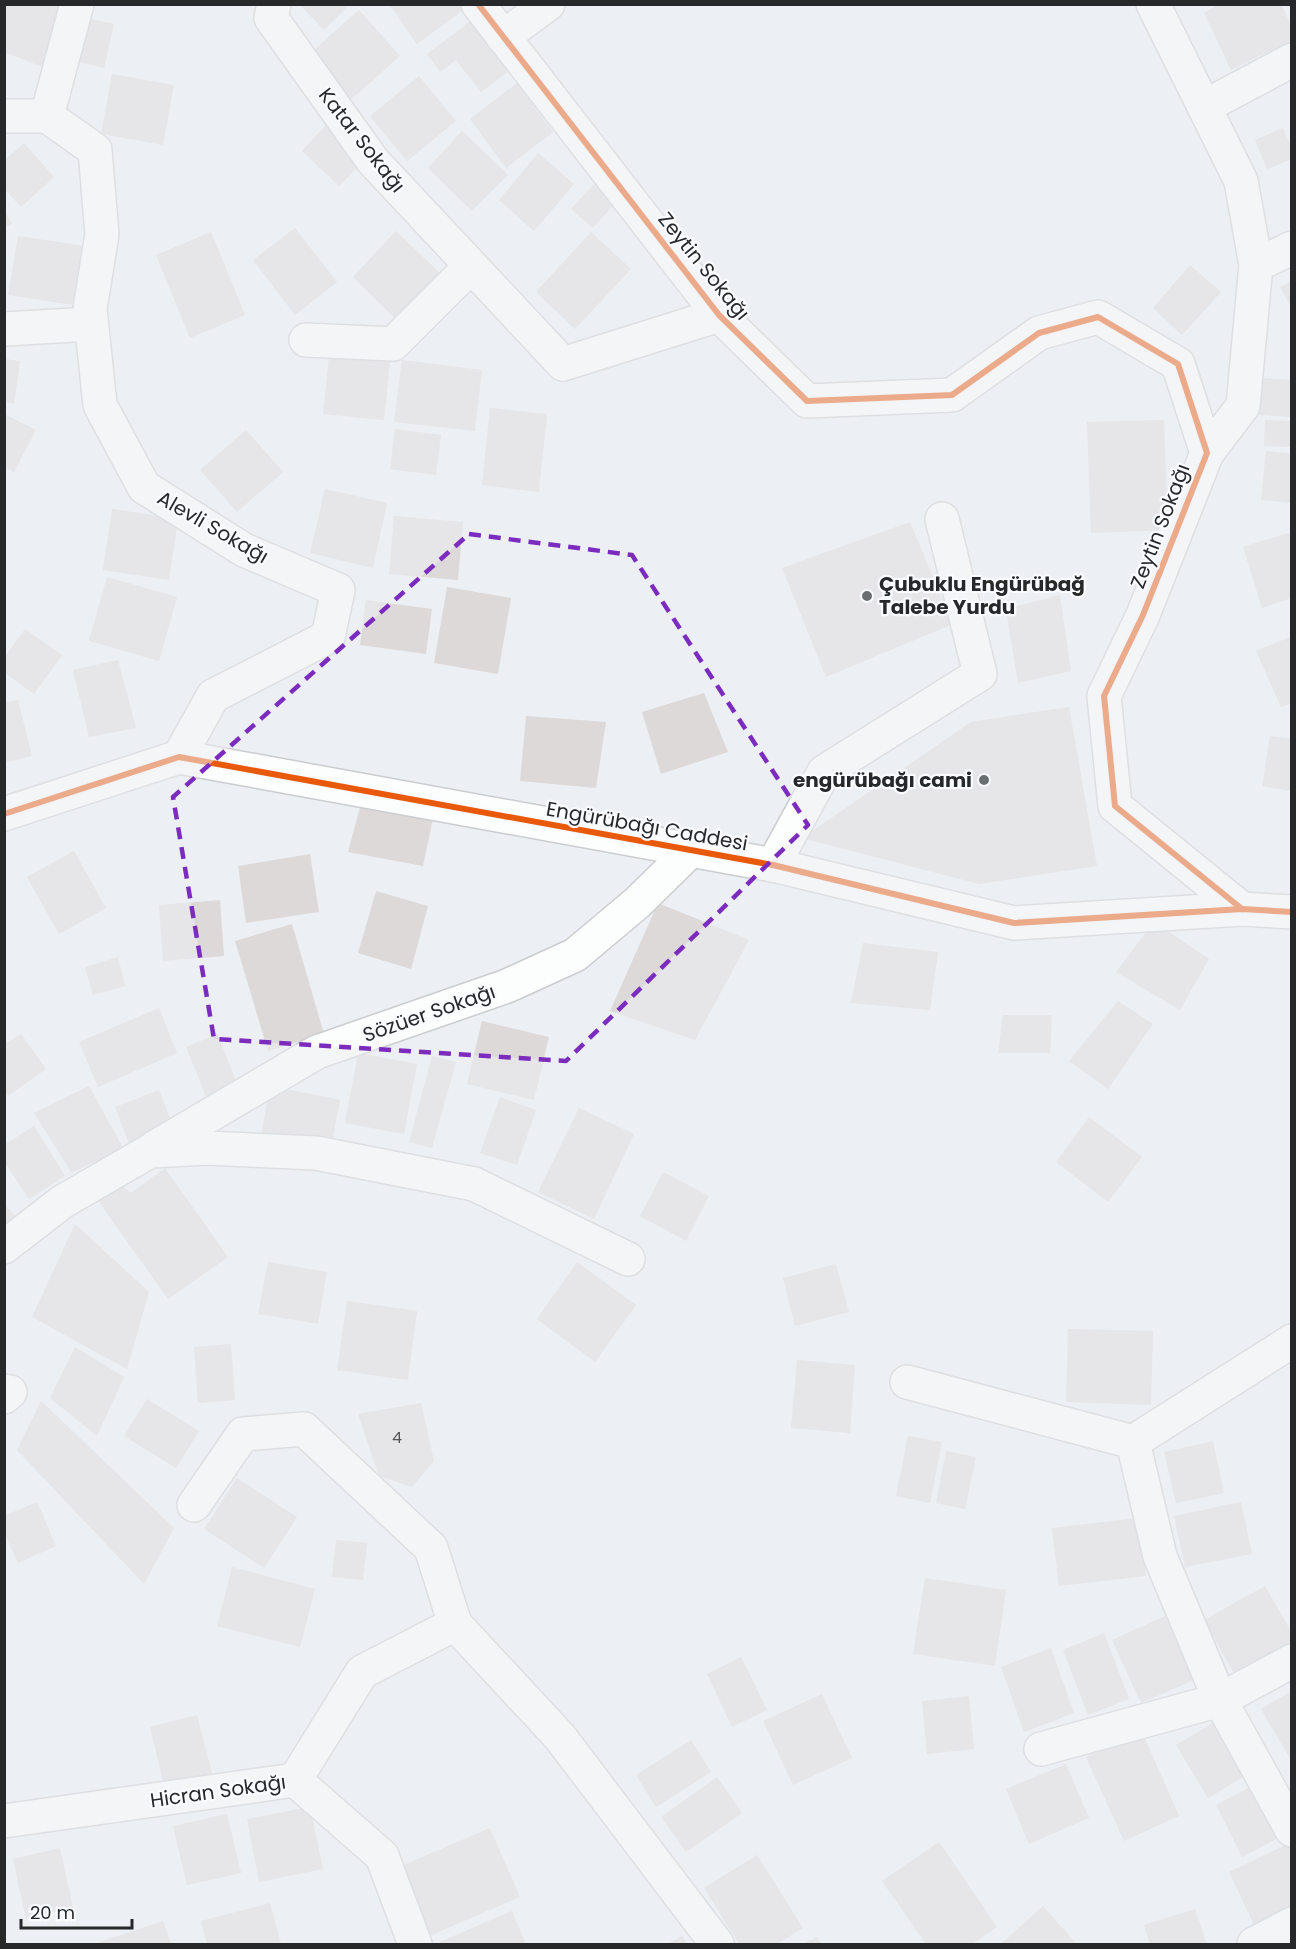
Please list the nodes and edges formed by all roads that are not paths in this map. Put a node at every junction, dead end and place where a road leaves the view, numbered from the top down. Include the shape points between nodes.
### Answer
1 (77, 4) edge
2 (274, 4) edge
3 (478, 4) edge
4 (548, 4) edge
5 (1153, 4) edge
6 (503, 37) junction
7 (1292, 60) edge
8 (1204, 107) junction
9 (4, 116) edge
10 (47, 116) junction
11 (1292, 248) edge
12 (1256, 265) junction
13 (471, 266) junction
14 (719, 315) junction
15 (91, 324) junction
16 (4, 329) edge
17 (306, 340) dead end
18 (1207, 453) junction
19 (942, 519) dead end
20 (179, 757) junction
21 (4, 814) edge
22 (690, 851) junction
23 (773, 865) junction
24 (1242, 909) junction
25 (1292, 912) edge
26 (150, 1151) junction
27 (4, 1247) edge
28 (628, 1259) dead end
29 (1292, 1341) edge
30 (907, 1382) dead end
31 (4, 1391) edge
32 (4, 1397) edge
33 (1133, 1442) junction
34 (194, 1505) dead end
35 (455, 1624) junction
36 (1292, 1661) edge
37 (1221, 1700) junction
38 (1041, 1749) dead end
39 (295, 1780) junction
40 (4, 1821) edge
41 (1292, 1830) edge
42 (1292, 1924) edge
43 (415, 1944) edge
44 (717, 1944) edge
45 (1254, 1944) edge

1 - 10 street
2 - 13 street, Katar Sokağı via 271,18 373,161
3 - 6 street, Zeytin Sokağı
4 - 6 street
5 - 8 street
6 - 14 street, Zeytin Sokağı
7 - 8 street
8 - 12 street via 1240,182
9 - 10 street
10 - 15 street, Alevli Sokağı via 95,150 102,234
11 - 12 street
12 - 18 street via 1243,406
13 - 14 street, Katar Sokağı via 563,364
13 - 17 street via 393,344
14 - 18 street, Zeytin Sokağı via 807,401 952,395 1039,333 1098,316 1178,364
15 - 16 street
15 - 20 street, Alevli Sokağı via 100,405 144,487 244,550 338,590 328,637 213,696
18 - 24 street, Zeytin Sokağı via 1143,615 1104,696 1115,806
19 - 23 street via 980,674 824,772
20 - 21 street, Engürübağı Caddesi
20 - 22 street, Engürübağı Caddesi
22 - 23 street, Engürübağı Caddesi
22 - 26 street, Sözüer Sokağı via 637,903 575,955 507,986 317,1052
23 - 24 street, Engürübağı Caddesi via 1014,922
24 - 25 street, Engürübağı Caddesi
26 - 27 street, Sözüer Sokağı via 62,1202
26 - 28 street via 207,1148 316,1153 474,1184
29 - 33 street
30 - 33 street
31 - 32 street via 10,1392
33 - 37 street via 1160,1556
34 - 35 street via 243,1434 304,1429 431,1548
35 - 39 street via 362,1672
35 - 44 street via 560,1737
36 - 37 street
37 - 38 street
37 - 41 street
39 - 40 street, Hicran Sokağı
39 - 43 street, Hicran Sokağı via 382,1856
42 - 45 street

